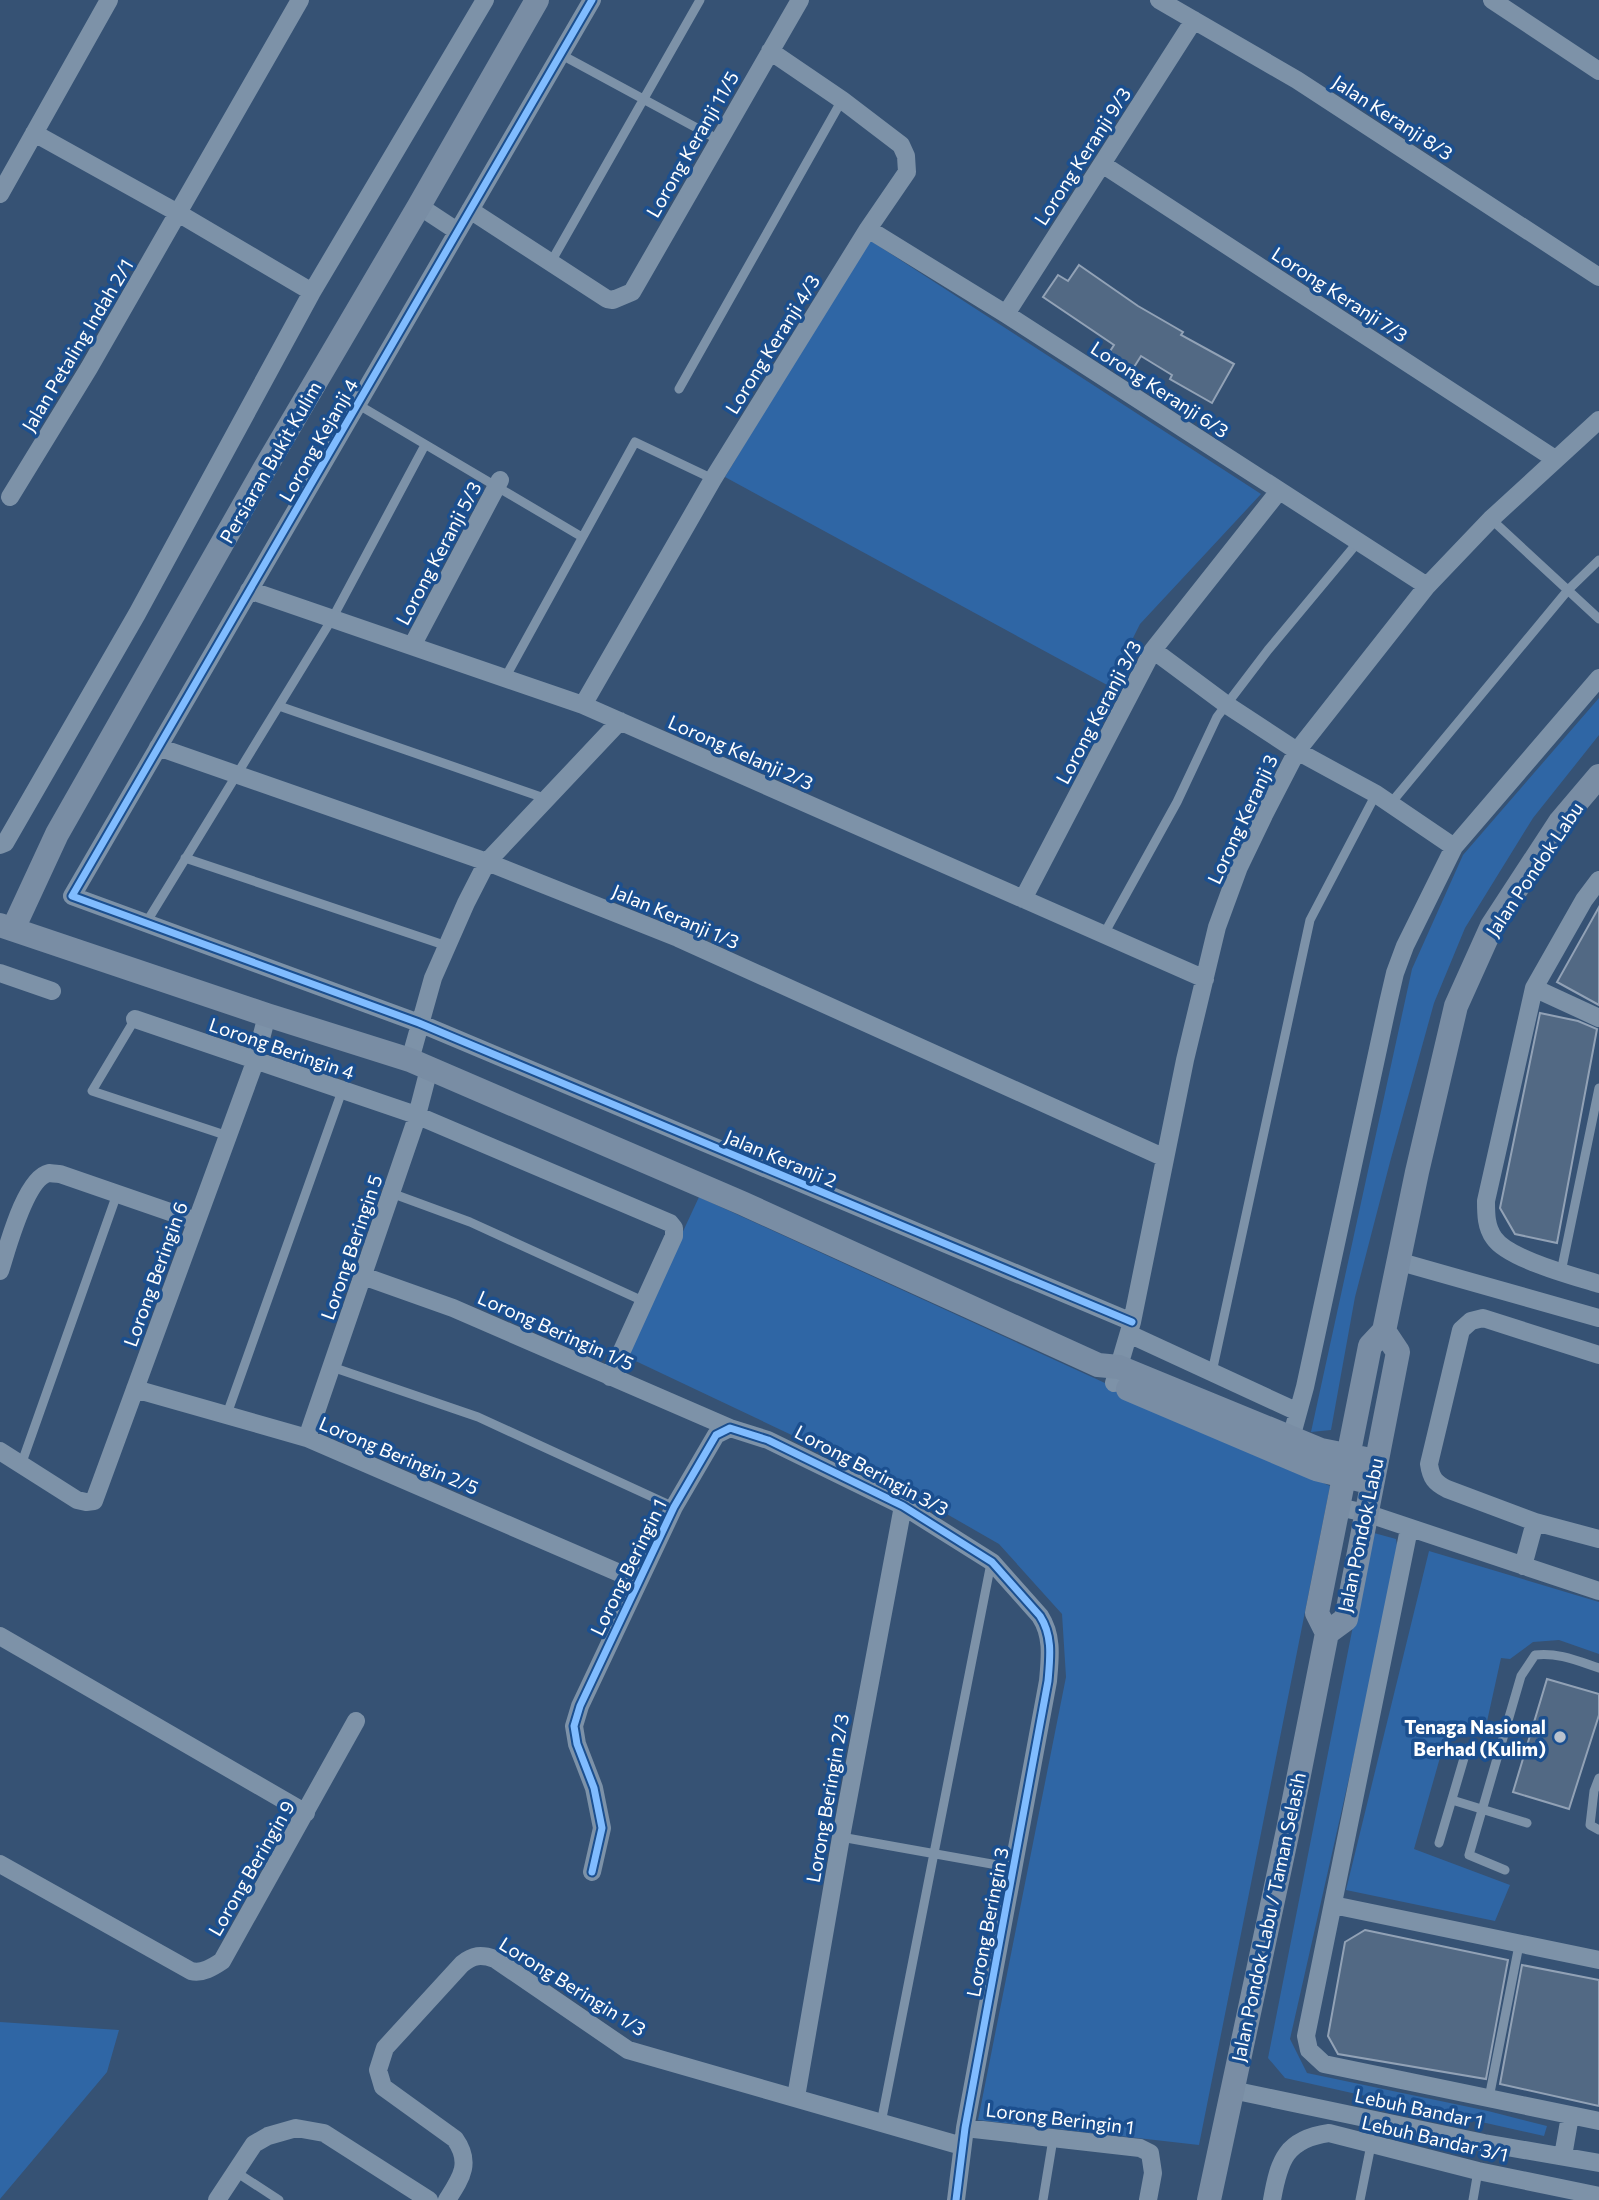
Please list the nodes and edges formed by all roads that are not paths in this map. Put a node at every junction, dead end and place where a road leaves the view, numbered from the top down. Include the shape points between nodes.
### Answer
1 (109, 0) edge
2 (300, 0) edge
3 (485, 0) edge
4 (537, 0) edge
5 (592, 0) edge
6 (700, 0) edge
7 (800, 0) edge
8 (1159, 0) edge
9 (1492, 0) edge
10 (1194, 20) junction
11 (770, 51) junction
12 (560, 54) junction
13 (1599, 71) edge
14 (645, 98) junction
15 (842, 100) junction
16 (34, 133) junction
17 (719, 140) junction
18 (1102, 164) junction
19 (0, 194) edge
20 (419, 206) junction
21 (470, 210) junction
22 (178, 213) junction
23 (868, 229) junction
24 (457, 231) junction
25 (551, 262) junction
26 (1599, 277) edge
27 (312, 292) junction
28 (1006, 314) junction
29 (679, 389) dead end
30 (357, 404) junction
31 (1599, 420) edge
32 (425, 445) junction
33 (1555, 459) junction
34 (713, 479) junction
35 (498, 484) junction
36 (1279, 491) junction
37 (10, 497) dead end
38 (1490, 519) junction
39 (582, 537) junction
40 (1358, 542) junction
41 (1599, 560) edge
42 (1427, 586) junction
43 (249, 590) junction
44 (1567, 590) junction
45 (332, 619) junction
46 (1599, 619) edge
47 (412, 646) junction
48 (1153, 650) junction
49 (505, 678) junction
50 (1599, 678) edge
51 (583, 705) junction
52 (1227, 705) junction
53 (279, 706) junction
54 (620, 721) junction
55 (158, 747) junction
56 (1297, 751) junction
57 (237, 775) junction
58 (1599, 776) edge
59 (547, 799) junction
60 (1383, 799) junction
61 (0, 845) edge
62 (1454, 847) junction
63 (185, 858) junction
64 (488, 862) junction
65 (1599, 880) edge
66 (72, 896) joint
67 (1023, 899) junction
68 (146, 923) junction
69 (7, 927) edge
70 (1104, 934) junction
71 (447, 946) junction
72 (0, 972) edge
73 (1205, 979) junction
74 (1534, 988) junction
75 (52, 991) dead end
76 (267, 1015) junction
77 (1599, 1018) edge
78 (135, 1019) joint
79 (419, 1023) junction
80 (255, 1062) junction
81 (419, 1064) junction
82 (1599, 1088) edge
83 (342, 1091) junction
84 (416, 1115) junction
85 (228, 1136) junction
86 (1165, 1158) junction
87 (391, 1193) junction
88 (117, 1194) junction
89 (196, 1221) junction
90 (1397, 1261) junction
91 (0, 1271) edge
92 (1561, 1272) junction
93 (363, 1276) junction
94 (1599, 1284) edge
95 (643, 1301) junction
96 (1599, 1318) edge
97 (1130, 1328) junction
98 (1384, 1331) junction
99 (1599, 1355) edge
100 (332, 1367) junction
101 (1110, 1372) junction
102 (1212, 1372) junction
103 (610, 1377) junction
104 (135, 1389) junction
105 (1298, 1412) junction
106 (227, 1414) junction
107 (730, 1428) junction
108 (307, 1438) junction
109 (1291, 1438) junction
110 (0, 1451) edge
111 (21, 1465) junction
112 (1346, 1466) junction
113 (1374, 1472) junction
114 (903, 1506) junction
115 (674, 1507) junction
116 (1338, 1507) junction
117 (1366, 1513) junction
118 (1535, 1522) junction
119 (1409, 1529) junction
120 (1599, 1539) edge
121 (992, 1562) junction
122 (1523, 1566) junction
123 (638, 1581) junction
124 (1599, 1591) edge
125 (1327, 1633) junction
126 (2, 1642) edge
127 (1050, 1650) joint
128 (1599, 1668) edge
129 (356, 1721) dead end
130 (1467, 1748) dead end
131 (1599, 1778) edge
132 (1452, 1800) junction
133 (1481, 1809) junction
134 (306, 1813) junction
135 (1527, 1823) dead end
136 (1599, 1830) edge
137 (841, 1837) junction
138 (1439, 1843) dead end
139 (934, 1854) junction
140 (0, 1864) edge
141 (1014, 1868) junction
142 (1505, 1870) dead end
143 (592, 1872) dead end
144 (1333, 1905) junction
145 (1519, 1945) junction
146 (1599, 1960) edge
147 (1231, 2090) junction
148 (796, 2097) junction
149 (1489, 2098) junction
150 (1570, 2116) junction
151 (1599, 2121) edge
152 (881, 2123) junction
153 (964, 2137) junction
154 (1053, 2139) junction
155 (1484, 2143) junction
156 (1371, 2145) junction
157 (1563, 2157) junction
158 (1599, 2164) edge
159 (1478, 2171) junction
160 (236, 2172) junction
161 (1599, 2196) edge
162 (217, 2200) edge
163 (279, 2200) edge
164 (429, 2200) edge
165 (446, 2200) edge
166 (956, 2200) edge
167 (1043, 2200) edge
168 (1148, 2200) edge
169 (1209, 2200) edge
170 (1272, 2200) edge
171 (1360, 2200) edge
172 (1473, 2200) edge

1 - 16 street
2 - 22 street, Jalan Petaling Indah 2/1
3 - 27 street
4 - 20 street, Persiaran Bukit Kulim
5 - 12 street, Lorong Kejanji 4
6 - 14 lane
7 - 11 street, Lorong Keranji 11/5
8 - 10 street, Jalan Keranji 8/3
9 - 13 street
10 - 18 street, Lorong Keranji 9/3
10 - 26 street, Jalan Keranji 8/3 via 1297,80
11 - 15 street, Lorong Keranji 4/3
11 - 17 street, Lorong Keranji 11/5
12 - 14 lane
12 - 21 street, Lorong Kejanji 4
14 - 17 lane
14 - 25 lane
15 - 23 street, Lorong Keranji 4/3 via 901,145 905,156 907,172
15 - 29 lane
16 - 19 street
16 - 22 street
17 - 25 street, Lorong Keranji 11/5 via 632,292 607,299
18 - 28 street, Lorong Keranji 9/3
18 - 33 street, Lorong Keranji 7/3
20 - 24 street
20 - 69 street, Persiaran Bukit Kulim via 265,468
21 - 24 street, Lorong Kejanji 4
21 - 25 street
22 - 27 street
22 - 37 street, Jalan Petaling Indah 2/1
23 - 28 street, Lorong Keranji 6/3
23 - 34 street, Lorong Keranji 4/3
24 - 30 street, Lorong Kejanji 4
27 - 61 street via 136,614
28 - 36 street, Lorong Keranji 6/3
30 - 32 lane
30 - 43 street, Lorong Kejanji 4
31 - 33 street, Lorong Keranji 3
32 - 35 lane
32 - 45 lane
33 - 38 street, Lorong Keranji 3
34 - 39 lane via 635,442
34 - 51 street, Lorong Keranji 4/3
35 - 39 lane
35 - 47 street, Lorong Keranji 5/3
36 - 40 street, Lorong Keranji 6/3
36 - 48 street, Lorong Keranji 3/3
38 - 42 street, Lorong Keranji 3
38 - 44 lane
39 - 49 lane
40 - 42 street, Lorong Keranji 6/3
40 - 52 lane
41 - 44 lane
42 - 56 street, Lorong Keranji 3
43 - 45 street, Lorong Kelanji 2/3
43 - 55 street, Lorong Kejanji 4
44 - 46 lane
44 - 60 lane
45 - 47 street, Lorong Kelanji 2/3
45 - 53 lane
47 - 49 street, Lorong Kelanji 2/3
48 - 52 street
48 - 67 street, Lorong Keranji 3/3
49 - 51 street, Lorong Kelanji 2/3
50 - 62 street
51 - 54 street, Lorong Kelanji 2/3
52 - 56 street
52 - 70 lane
53 - 57 lane
53 - 59 lane
54 - 59 street, Lorong Beringin 5
54 - 67 street, Lorong Kelanji 2/3
55 - 57 street, Jalan Keranji 1/3
55 - 66 street, Lorong Kejanji 4
56 - 60 street
56 - 73 street, Lorong Keranji 3 via 1239,867 1217,927
57 - 63 lane
57 - 64 street, Jalan Keranji 1/3
58 - 90 street, Jalan Pondok Labu via 1560,822 1492,926 1456,1006
59 - 64 street, Lorong Beringin 5
60 - 62 street
60 - 102 lane via 1310,920
62 - 105 street via 1395,974
63 - 68 lane
63 - 71 lane
64 - 71 street, Lorong Beringin 5
64 - 86 street, Jalan Keranji 1/3 via 678,938
65 - 74 street
66 - 68 street, Jalan Keranji 2
67 - 70 street, Lorong Kelanji 2/3
68 - 79 street, Jalan Keranji 2
69 - 76 street
70 - 73 street, Lorong Kelanji 2/3
71 - 79 street, Lorong Beringin 5
72 - 75 street
73 - 86 street, Lorong Keranji 3
74 - 77 street
74 - 92 street via 1486,1201 1487,1223 1506,1251
76 - 80 street, Lorong Beringin 6
76 - 81 street
78 - 80 street, Lorong Beringin 4
78 - 85 lane via 92,1091
79 - 81 street, Lorong Beringin 5
79 - 97 street, Jalan Keranji 2
80 - 83 street, Lorong Beringin 4
80 - 85 street, Lorong Beringin 6
81 - 84 street, Lorong Beringin 5
81 - 101 street via 742,1203
82 - 92 lane
83 - 84 street, Lorong Beringin 4
83 - 106 lane
84 - 87 street, Lorong Beringin 5
84 - 95 street, Lorong Beringin 4 via 670,1223 674,1236
85 - 89 street, Lorong Beringin 6
86 - 97 street, Lorong Keranji 3
87 - 93 street, Lorong Beringin 5
87 - 95 lane via 470,1222
88 - 89 street
88 - 91 street via 60,1174 43,1176 28,1194
88 - 111 lane
89 - 104 street, Lorong Beringin 6
90 - 96 street
90 - 98 street, Jalan Pondok Labu
92 - 94 street
93 - 100 street, Lorong Beringin 5
93 - 103 street, Lorong Beringin 1/5 via 453,1308
95 - 103 street, Lorong Beringin 4
97 - 101 street, Lorong Keranji 3
97 - 102 street, Jalan Keranji 2
98 - 112 street, Jalan Pondok Labu via 1370,1346
98 - 113 street, Jalan Pondok Labu via 1398,1352
99 - 118 street via 1483,1318 1461,1330 1429,1464 1431,1475 1447,1489
100 - 108 street, Lorong Beringin 5
100 - 115 lane via 478,1417
101 - 109 street
101 - 112 street via 1316,1469
102 - 105 street, Jalan Keranji 2
103 - 107 street, Lorong Beringin 1/5
104 - 106 street, Lorong Beringin 2/5
104 - 111 street, Lorong Beringin 6 via 94,1501 77,1500
105 - 109 street
106 - 108 street, Lorong Beringin 2/5
107 - 114 street, Lorong Beringin 3/3 via 768,1440
107 - 115 street, Lorong Beringin 1 via 716,1435
108 - 123 street, Lorong Beringin 2/5
109 - 112 street
110 - 111 street
112 - 113 street
112 - 116 street, Jalan Pondok Labu
113 - 117 street, Jalan Pondok Labu
114 - 121 street, Lorong Beringin 3/3
114 - 137 street, Lorong Beringin 2/3
115 - 123 street, Lorong Beringin 1
116 - 117 street
116 - 125 street, Jalan Pondok Labu via 1317,1613
117 - 119 street
117 - 125 street, Jalan Pondok Labu via 1346,1619
118 - 120 street
118 - 122 street
119 - 122 street
119 - 144 street
121 - 127 street, Lorong Beringin 3/3 via 1040,1616
121 - 139 lane
122 - 124 street
123 - 143 street, Lorong Beringin 1 via 574,1726 602,1828
125 - 147 street, Jalan Pondok Labu / Taman Selasih
126 - 134 street
127 - 141 street, Lorong Beringin 3
128 - 133 lane via 1545,1654 1535,1655 1528,1663
129 - 134 street, Lorong Beringin 9
130 - 132 lane
131 - 136 lane via 1590,1825
132 - 133 lane
132 - 138 lane
133 - 135 lane
133 - 142 lane via 1469,1855
134 - 140 street, Lorong Beringin 9 via 222,1961 197,1973
137 - 139 lane
137 - 148 street, Lorong Beringin 2/3
139 - 141 lane
139 - 152 lane
141 - 153 street, Lorong Beringin 3
144 - 145 street
144 - 149 street via 1306,2036 1309,2050 1324,2064
145 - 146 street
145 - 149 lane
147 - 155 street, Lebuh Bandar 1
147 - 169 street, Jalan Pondok Labu / Taman Selasih
148 - 152 street, Lorong Beringin 1/3
148 - 165 street, Lorong Beringin 1/3 via 628,2050 495,1959 471,1957 385,2048 378,2070 383,2087 462,2149 463,2170
149 - 150 street
150 - 151 street
150 - 157 street
152 - 153 street, Lorong Beringin 1/3
153 - 154 street, Lorong Beringin 1
153 - 166 street, Lorong Beringin 3
154 - 167 lane
154 - 168 street, Lorong Beringin 1 via 1140,2148 1150,2153 1153,2173
155 - 157 street, Lebuh Bandar 1
155 - 159 street
156 - 159 street, Lebuh Bandar 3/1
156 - 170 street, Lebuh Bandar 3/1 via 1329,2133 1291,2147 1277,2170
156 - 171 lane
157 - 158 street, Lebuh Bandar 1
159 - 161 street, Lebuh Bandar 3/1
159 - 172 lane
160 - 162 street
160 - 163 lane
160 - 164 street via 254,2144 296,2128 324,2133

